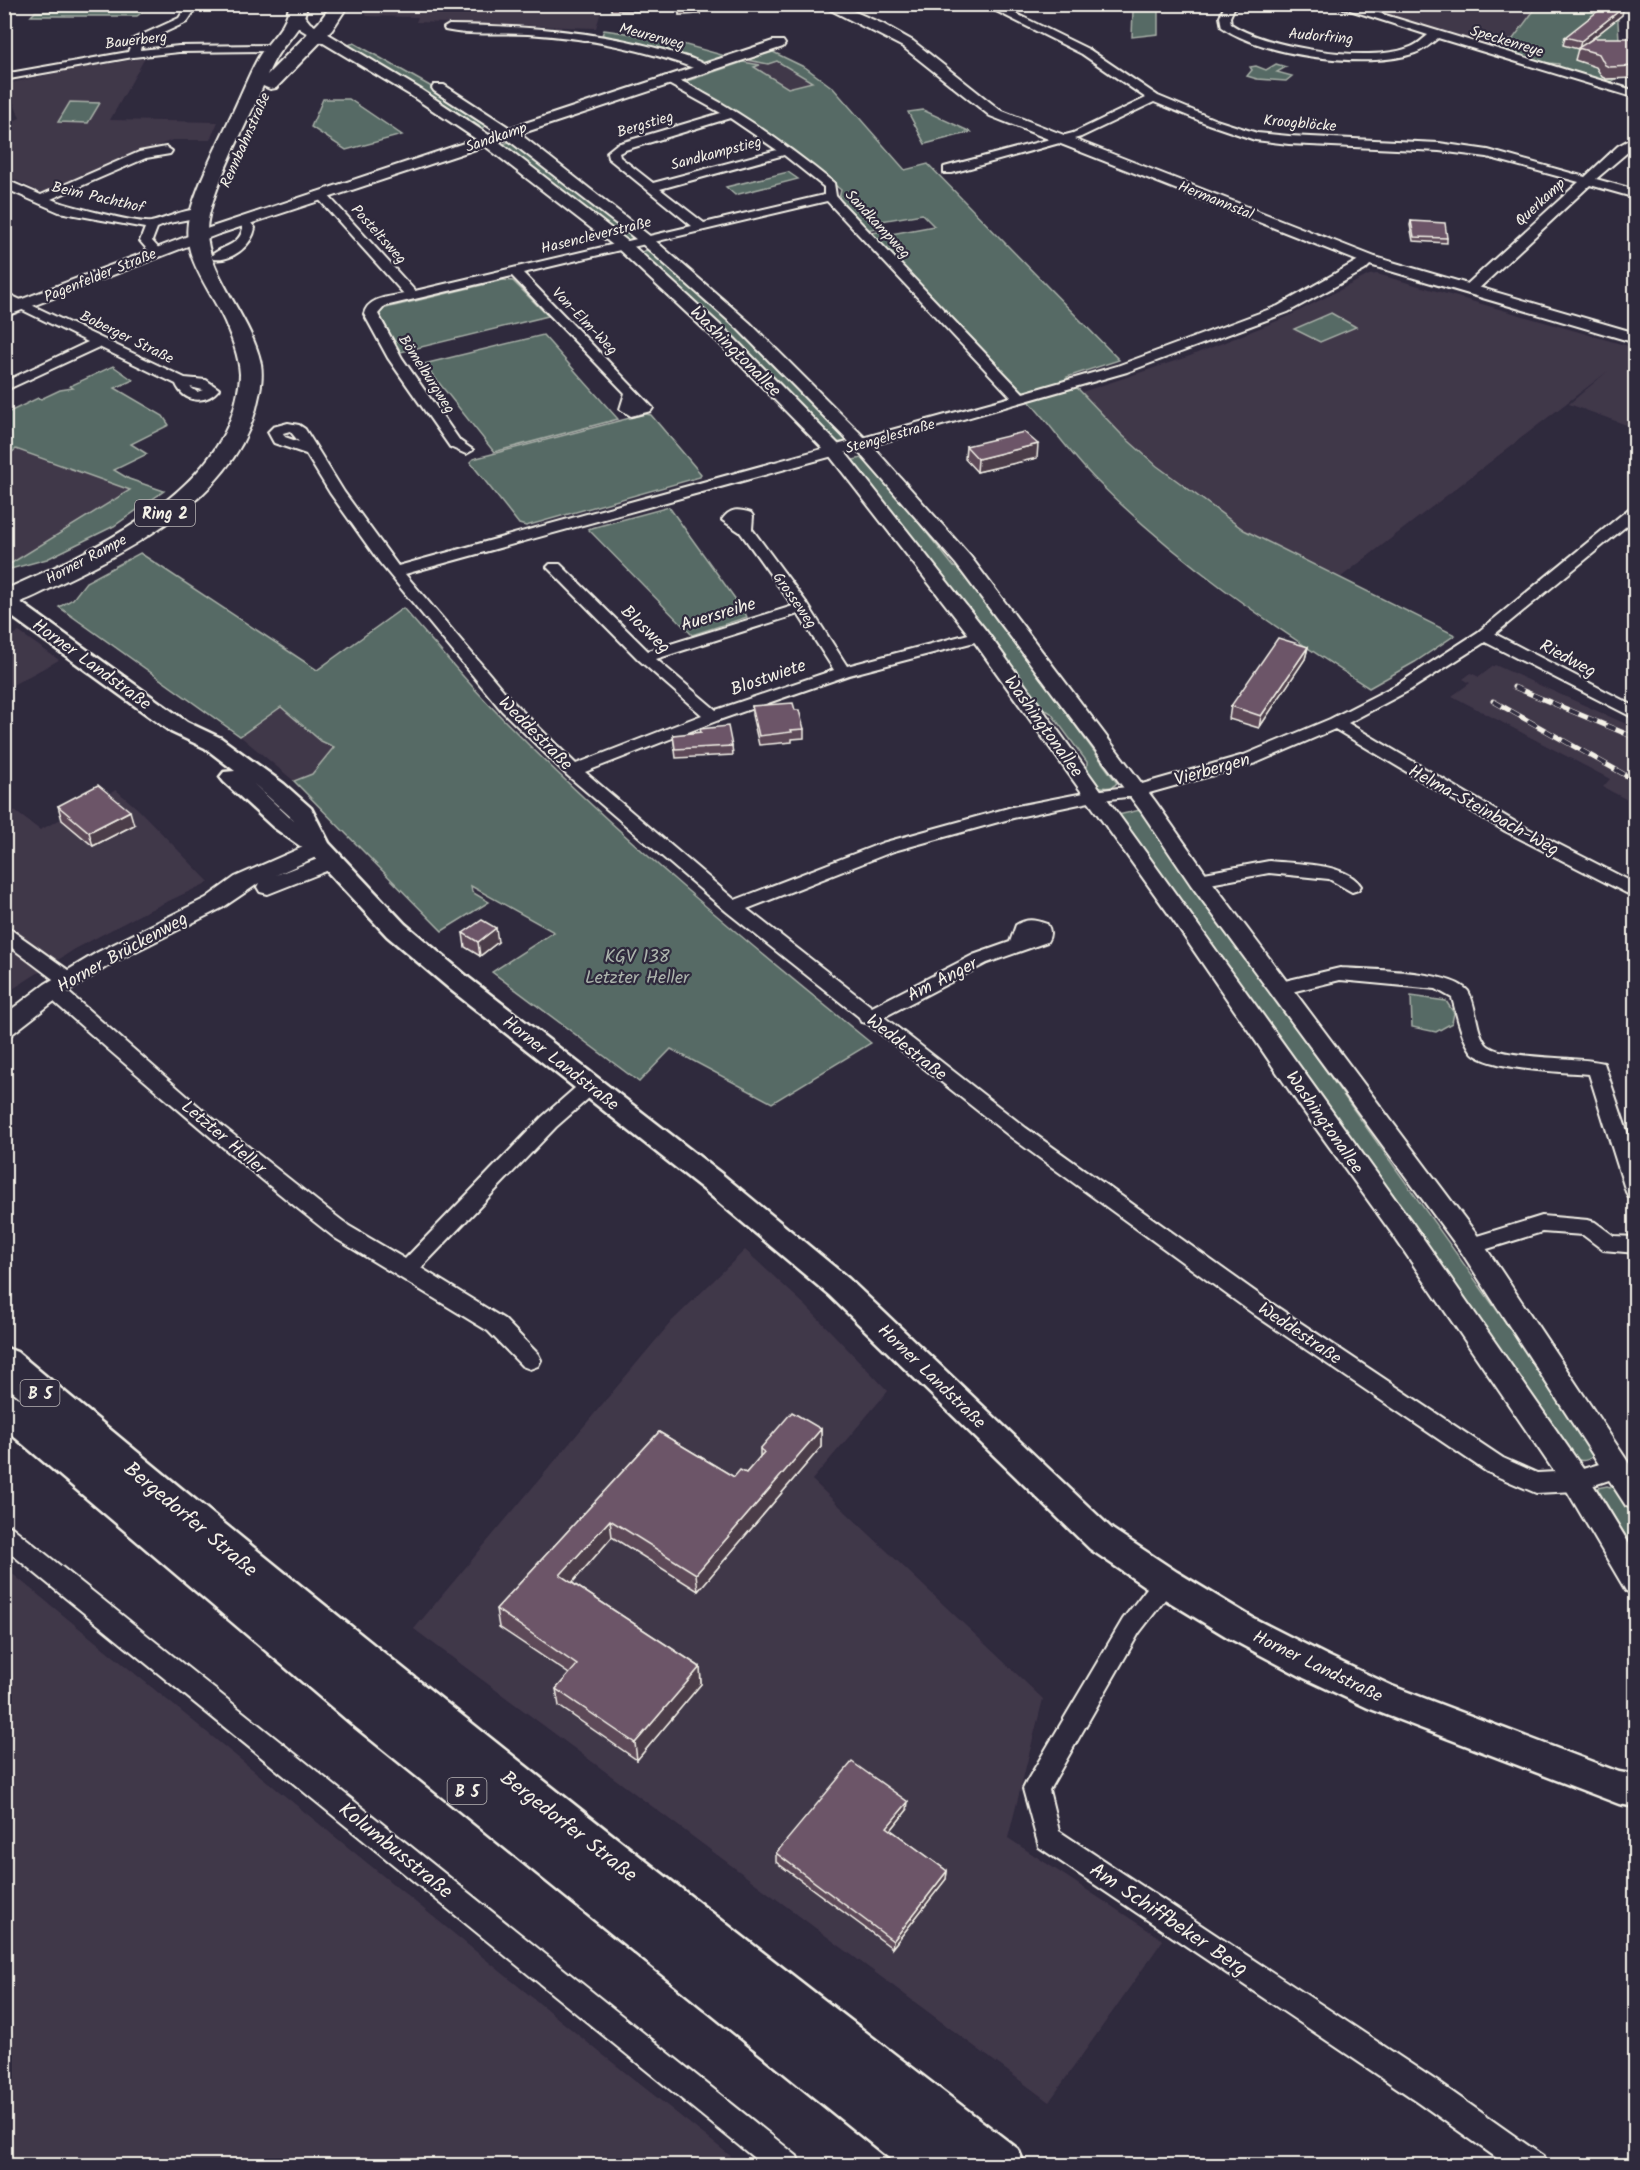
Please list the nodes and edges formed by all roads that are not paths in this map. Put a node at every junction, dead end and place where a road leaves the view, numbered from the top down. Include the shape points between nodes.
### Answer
1 (194, 4) edge
2 (341, 4) edge
3 (825, 4) edge
4 (987, 4) edge
5 (1231, 4) edge
6 (1336, 4) edge
7 (297, 10) edge
8 (449, 28) dead end
9 (319, 35) junction
10 (1435, 35) junction
11 (778, 44) dead end
12 (273, 48) junction
13 (133, 54) junction
14 (703, 68) junction
15 (4, 77) edge
16 (424, 79) dead end
17 (667, 79) junction
18 (1635, 95) edge
19 (1154, 98) junction
20 (730, 113) junction
21 (507, 133) junction
22 (1060, 138) junction
23 (1635, 139) edge
24 (486, 140) junction
25 (166, 151) dead end
26 (787, 151) junction
27 (948, 170) dead end
28 (1588, 180) junction
29 (7, 186) edge
30 (653, 187) junction
31 (1635, 194) edge
32 (321, 195) junction
33 (830, 197) junction
34 (39, 200) junction
35 (201, 213) junction
36 (243, 221) junction
37 (152, 226) junction
38 (700, 227) junction
39 (205, 234) junction
40 (646, 240) junction
41 (624, 246) junction
42 (156, 252) junction
43 (217, 256) junction
44 (1370, 260) junction
45 (515, 272) junction
46 (1469, 290) junction
47 (4, 296) edge
48 (412, 296) junction
49 (224, 297) junction
50 (25, 305) junction
51 (372, 309) joint
52 (4, 312) edge
53 (1635, 338) edge
54 (99, 342) junction
55 (183, 382) dead end
56 (4, 387) edge
57 (632, 392) dead end
58 (1020, 398) junction
59 (861, 444) junction
60 (466, 450) dead end
61 (310, 451) dead end
62 (835, 451) junction
63 (1635, 510) edge
64 (745, 529) dead end
65 (555, 567) dead end
66 (395, 572) junction
67 (4, 600) edge
68 (802, 608) junction
69 (1484, 634) junction
70 (980, 636) junction
71 (645, 657) junction
72 (843, 672) junction
73 (1635, 714) edge
74 (713, 716) junction
75 (1336, 723) junction
76 (573, 771) junction
77 (1136, 791) junction
78 (1094, 796) junction
79 (325, 854) junction
80 (1199, 880) junction
81 (1352, 886) dead end
82 (1635, 891) edge
83 (733, 908) junction
84 (4, 933) edge
85 (1018, 946) dead end
86 (60, 985) junction
87 (1279, 988) junction
88 (868, 1017) junction
89 (4, 1028) edge
90 (590, 1086) junction
91 (1635, 1192) edge
92 (1635, 1245) edge
93 (1471, 1246) junction
94 (407, 1270) junction
95 (530, 1360) dead end
96 (4, 1362) edge
97 (4, 1406) edge
98 (1616, 1468) junction
99 (1576, 1481) junction
100 (1635, 1498) edge
101 (4, 1534) edge
102 (1165, 1582) junction
103 (1635, 1582) edge
104 (1630, 1792) edge
105 (787, 2166) edge
106 (938, 2166) edge
107 (1001, 2166) edge
108 (1533, 2166) edge

1 - 13 street via 183,20 136,41
2 - 9 main road, Rennbahnstraße via 335,24
3 - 22 street, Hermannstal via 908,44 995,112
4 - 19 street, Kroogblöcke via 1086,52
5 - 10 street, Audorfring via 1226,25 1233,33 1285,48 1393,54 1418,48
6 - 10 street, Speckenreye
7 - 9 street, Washingtonallee
7 - 12 main road, Rennbahnstraße via 287,32
8 - 14 street, Meurerweg via 501,28 596,38 651,50
9 - 24 street, Washingtonallee
9 - 39 main road, Rennbahnstraße via 278,73 265,91
10 - 18 street, Speckenreye
11 - 14 street, Sandkamp
12 - 13 street, Bauerberg via 179,49
12 - 35 main road, Rennbahnstraße via 228,143
13 - 15 street, Bauerberg
14 - 17 street, Sandkamp
16 - 21 street, Washingtonallee
17 - 20 street, Sandkampweg
17 - 21 street, Sandkamp
19 - 22 street via 1077,135
19 - 28 street, Kroogblöcke via 1264,138 1457,149
20 - 26 street, Sandkampweg
20 - 30 street, Bergstieg via 613,152 615,158
21 - 24 street, Sandkamp
21 - 40 street, Washingtonallee
22 - 27 street
22 - 44 street, Hermannstal
23 - 28 street, Querkamp
24 - 32 street, Sandkamp
24 - 41 street, Washingtonallee
25 - 34 street via 143,155
26 - 30 street, Sandkampstieg
26 - 33 street, Sandkampweg via 830,186
28 - 31 street, Kroogblöcke
28 - 46 street, Querkamp
29 - 34 street, Beim Pachthof
30 - 38 street, Bergstieg
32 - 36 street, Sandkamp
32 - 48 street, Posteltsweg
33 - 38 street, Hasencleverstraße
33 - 58 street, Sandkampweg
34 - 37 street, Beim Pachthof via 63,209
35 - 37 street
35 - 39 main road, Rennbahnstraße
36 - 39 street, Sandkamp
36 - 43 street via 249,228 245,241
37 - 42 street via 146,241
38 - 40 street, Hasencleverstraße
39 - 42 street, Pagenfelder Straße
39 - 43 main road, Horner Rampe
39 - 49 main road, Horner Rampe via 200,256
40 - 41 street, Hasencleverstraße
40 - 59 street, Washingtonallee via 744,326
41 - 45 street, Hasencleverstraße
41 - 62 street, Washingtonallee via 725,339
42 - 50 street, Pagenfelder Straße
43 - 49 main road, Horner Rampe
44 - 46 street, Hermannstal
44 - 58 street, Stengelestraße via 1290,305 1226,332 1122,369
45 - 48 street, Hasencleverstraße
45 - 57 street, Von-Elm-Weg
46 - 53 street, Hermannstal
47 - 50 street, Boberger Straße
48 - 51 street, Hasencleverstraße via 380,303
49 - 67 main road, Horner Rampe / Ring 2 via 242,336 250,366 246,415 229,448 181,502 104,552
50 - 52 street, Pagenfelder Straße
50 - 54 street, Boberger Straße
51 - 60 street, Bömelburgweg via 371,314 407,376 454,444
54 - 55 street, Boberger Straße
54 - 56 street
58 - 59 street, Stengelestraße
59 - 62 street, Stengelestraße
59 - 77 street, Washingtonallee via 963,560
61 - 66 street, Weddestraße
62 - 66 street, Stengelestraße
62 - 70 street, Washingtonallee
63 - 69 street, Vierbergen
64 - 68 street, Grosseweg
65 - 71 street, Blosweg
66 - 76 street, Weddestraße via 508,707
67 - 79 main road, Horner Landstraße via 179,727 281,822
68 - 71 street, Auersreihe
68 - 72 street, Grosseweg
69 - 73 street, Riedweg
69 - 75 street, Vierbergen via 1404,687
70 - 72 street, Blostwiete
70 - 78 street, Washingtonallee
71 - 74 street, Blosweg
72 - 74 street, Blostwiete
74 - 76 street, Blostwiete
75 - 77 street, Vierbergen via 1250,759
75 - 82 street, Helma-Steinbach-Weg via 1511,827
76 - 83 street, Weddestraße
77 - 78 street, Vierbergen
77 - 80 street, Washingtonallee
78 - 83 street, Vierbergen via 1012,813 888,847
78 - 99 street, Washingtonallee via 1402,1228
79 - 86 street, Horner Brückenweg via 255,893 214,903 140,938
79 - 90 main road, Horner Landstraße via 374,909 414,946
80 - 81 street via 1269,867 1333,874
80 - 87 street, Washingtonallee
83 - 88 street, Weddestraße
84 - 86 street, Letzter Heller
85 - 88 street, Am Anger via 956,970
86 - 89 street, Horner Brückenweg
86 - 94 street, Letzter Heller via 204,1122 342,1232
87 - 91 street via 1340,974 1439,983 1461,996 1474,1038 1488,1054 1517,1061 1597,1068
87 - 93 street, Washingtonallee
88 - 99 street, Weddestraße via 1141,1223 1495,1465 1536,1483
90 - 94 street via 549,1122
90 - 102 main road, Horner Landstraße via 839,1287 1101,1539
92 - 93 street via 1610,1244 1588,1228 1542,1224
93 - 98 street, Washingtonallee
94 - 95 street, Letzter Heller via 496,1325
96 - 107 highway, Bergedorfer Straße / B 5 via 398,1690
97 - 106 highway, B 5 via 368,1712
98 - 99 street, Weddestraße
98 - 100 street, Washingtonallee
99 - 103 street, Washingtonallee
101 - 105 street, Kolumbusstraße
102 - 104 main road, Horner Landstraße via 1241,1628 1380,1697
102 - 108 street, Am Schiffbeker Berg via 1131,1626 1036,1790 1048,1838

